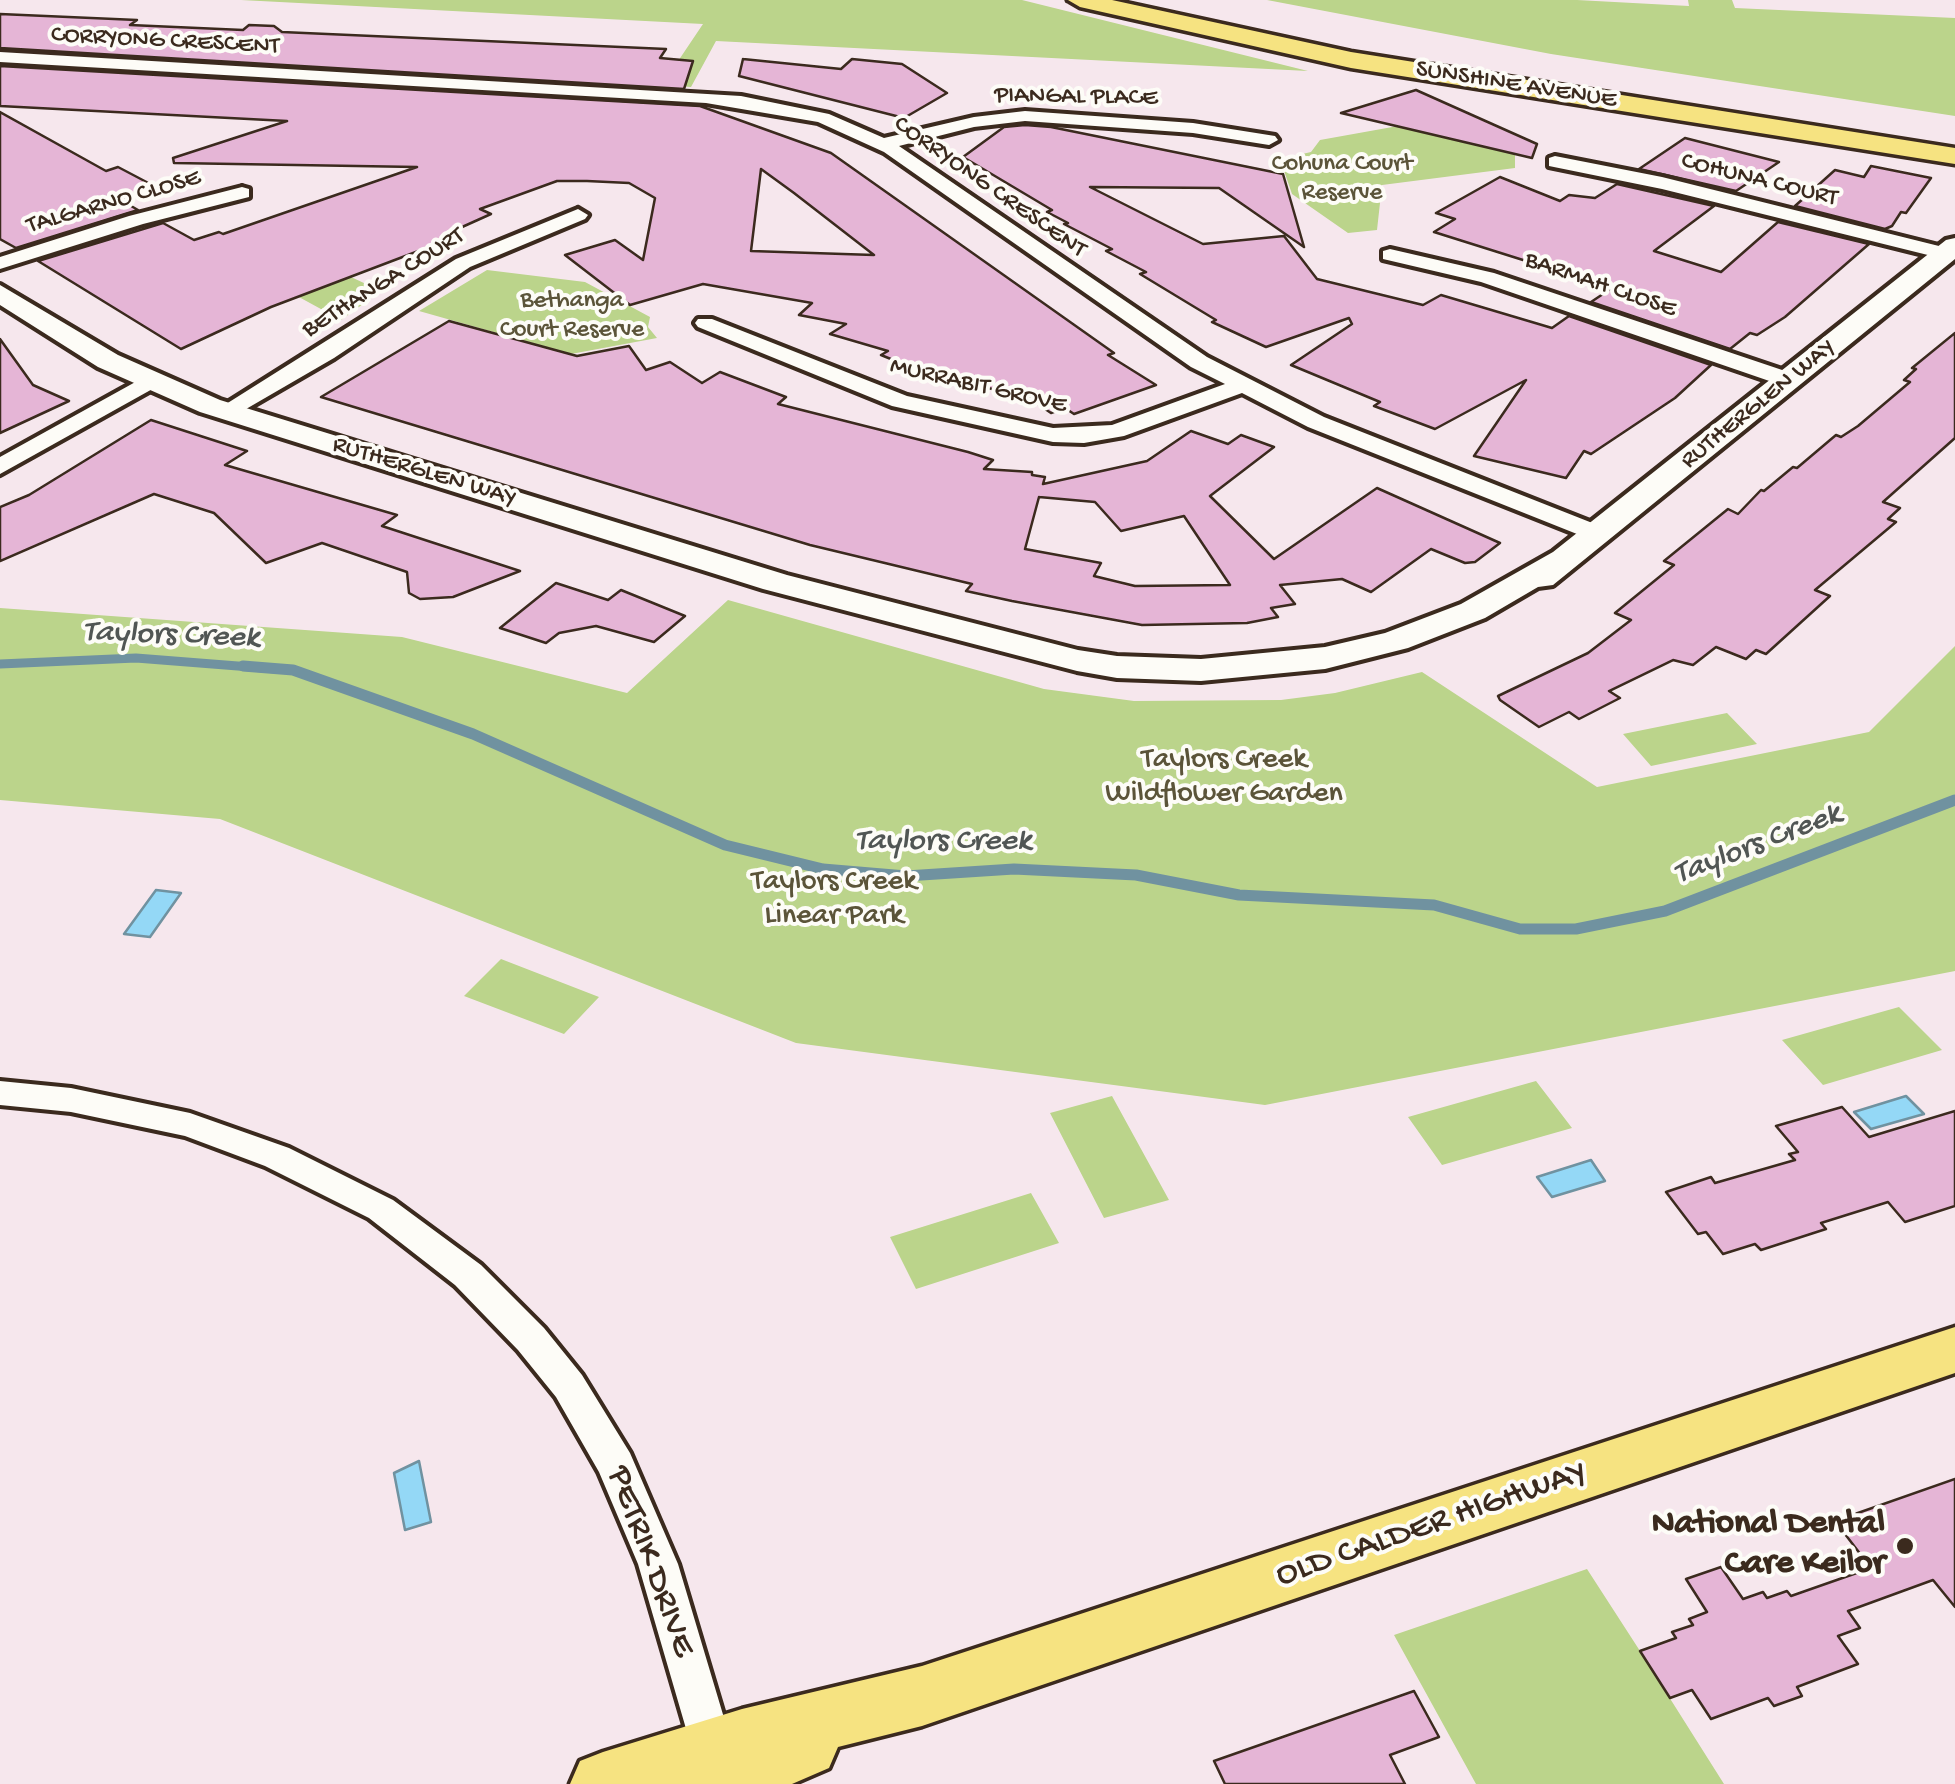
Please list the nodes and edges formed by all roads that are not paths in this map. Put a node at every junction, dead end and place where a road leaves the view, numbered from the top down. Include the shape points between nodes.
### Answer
1 (1080, 0) edge
2 (1178, 0) edge
3 (0, 58) edge
4 (1955, 137) edge
5 (1269, 140) dead end
6 (883, 144) junction
7 (1955, 156) edge
8 (1556, 162) dead end
9 (242, 194) dead end
10 (578, 214) dead end
11 (1952, 250) edge
12 (1390, 254) dead end
13 (0, 263) edge
14 (0, 293) edge
15 (705, 323) dead end
16 (1789, 380) junction
17 (148, 382) junction
18 (1243, 385) junction
19 (226, 411) junction
20 (0, 467) edge
21 (1596, 533) junction
22 (0, 1094) edge
23 (1955, 1350) edge
24 (716, 1772) edge
25 (603, 1784) edge

1 - 7 main road, SUNSHINE AVENUE via 1364,62
2 - 4 main road, SUNSHINE AVENUE via 1502,65
3 - 6 street, CORRYONG CRESCENT via 741,101 823,118
5 - 6 street, PIANGAL PLACE via 1025,116
6 - 18 street, CORRYONG CRESCENT via 1184,353
8 - 11 street, COHUNA COURT
9 - 13 street, TALGARNO CLOSE
10 - 19 street, BETHANGA COURT via 463,263
11 - 16 street, RUTHERGLEN WAY
12 - 16 street, BARMAH CLOSE via 1487,277
14 - 17 street, RUTHERGLEN WAY
15 - 18 street, MURRABIT GROVE via 900,400 1054,435 1116,431
16 - 21 street, RUTHERGLEN WAY
17 - 19 street, RUTHERGLEN WAY
17 - 20 street
18 - 21 street, CORRYONG CRESCENT via 1316,422
19 - 21 street, RUTHERGLEN WAY via 868,608 963,644 1070,672 1138,681 1238,682 1335,670 1432,644 1487,620
22 - 24 street, PETRIK DRIVE via 72,1100 190,1126 276,1157 381,1209 468,1275 570,1386 609,1452 658,1564
23 - 24 main road, OLD CALDER HIGHWAY via 908,1700
24 - 25 main road, OLD CALDER HIGHWAY

